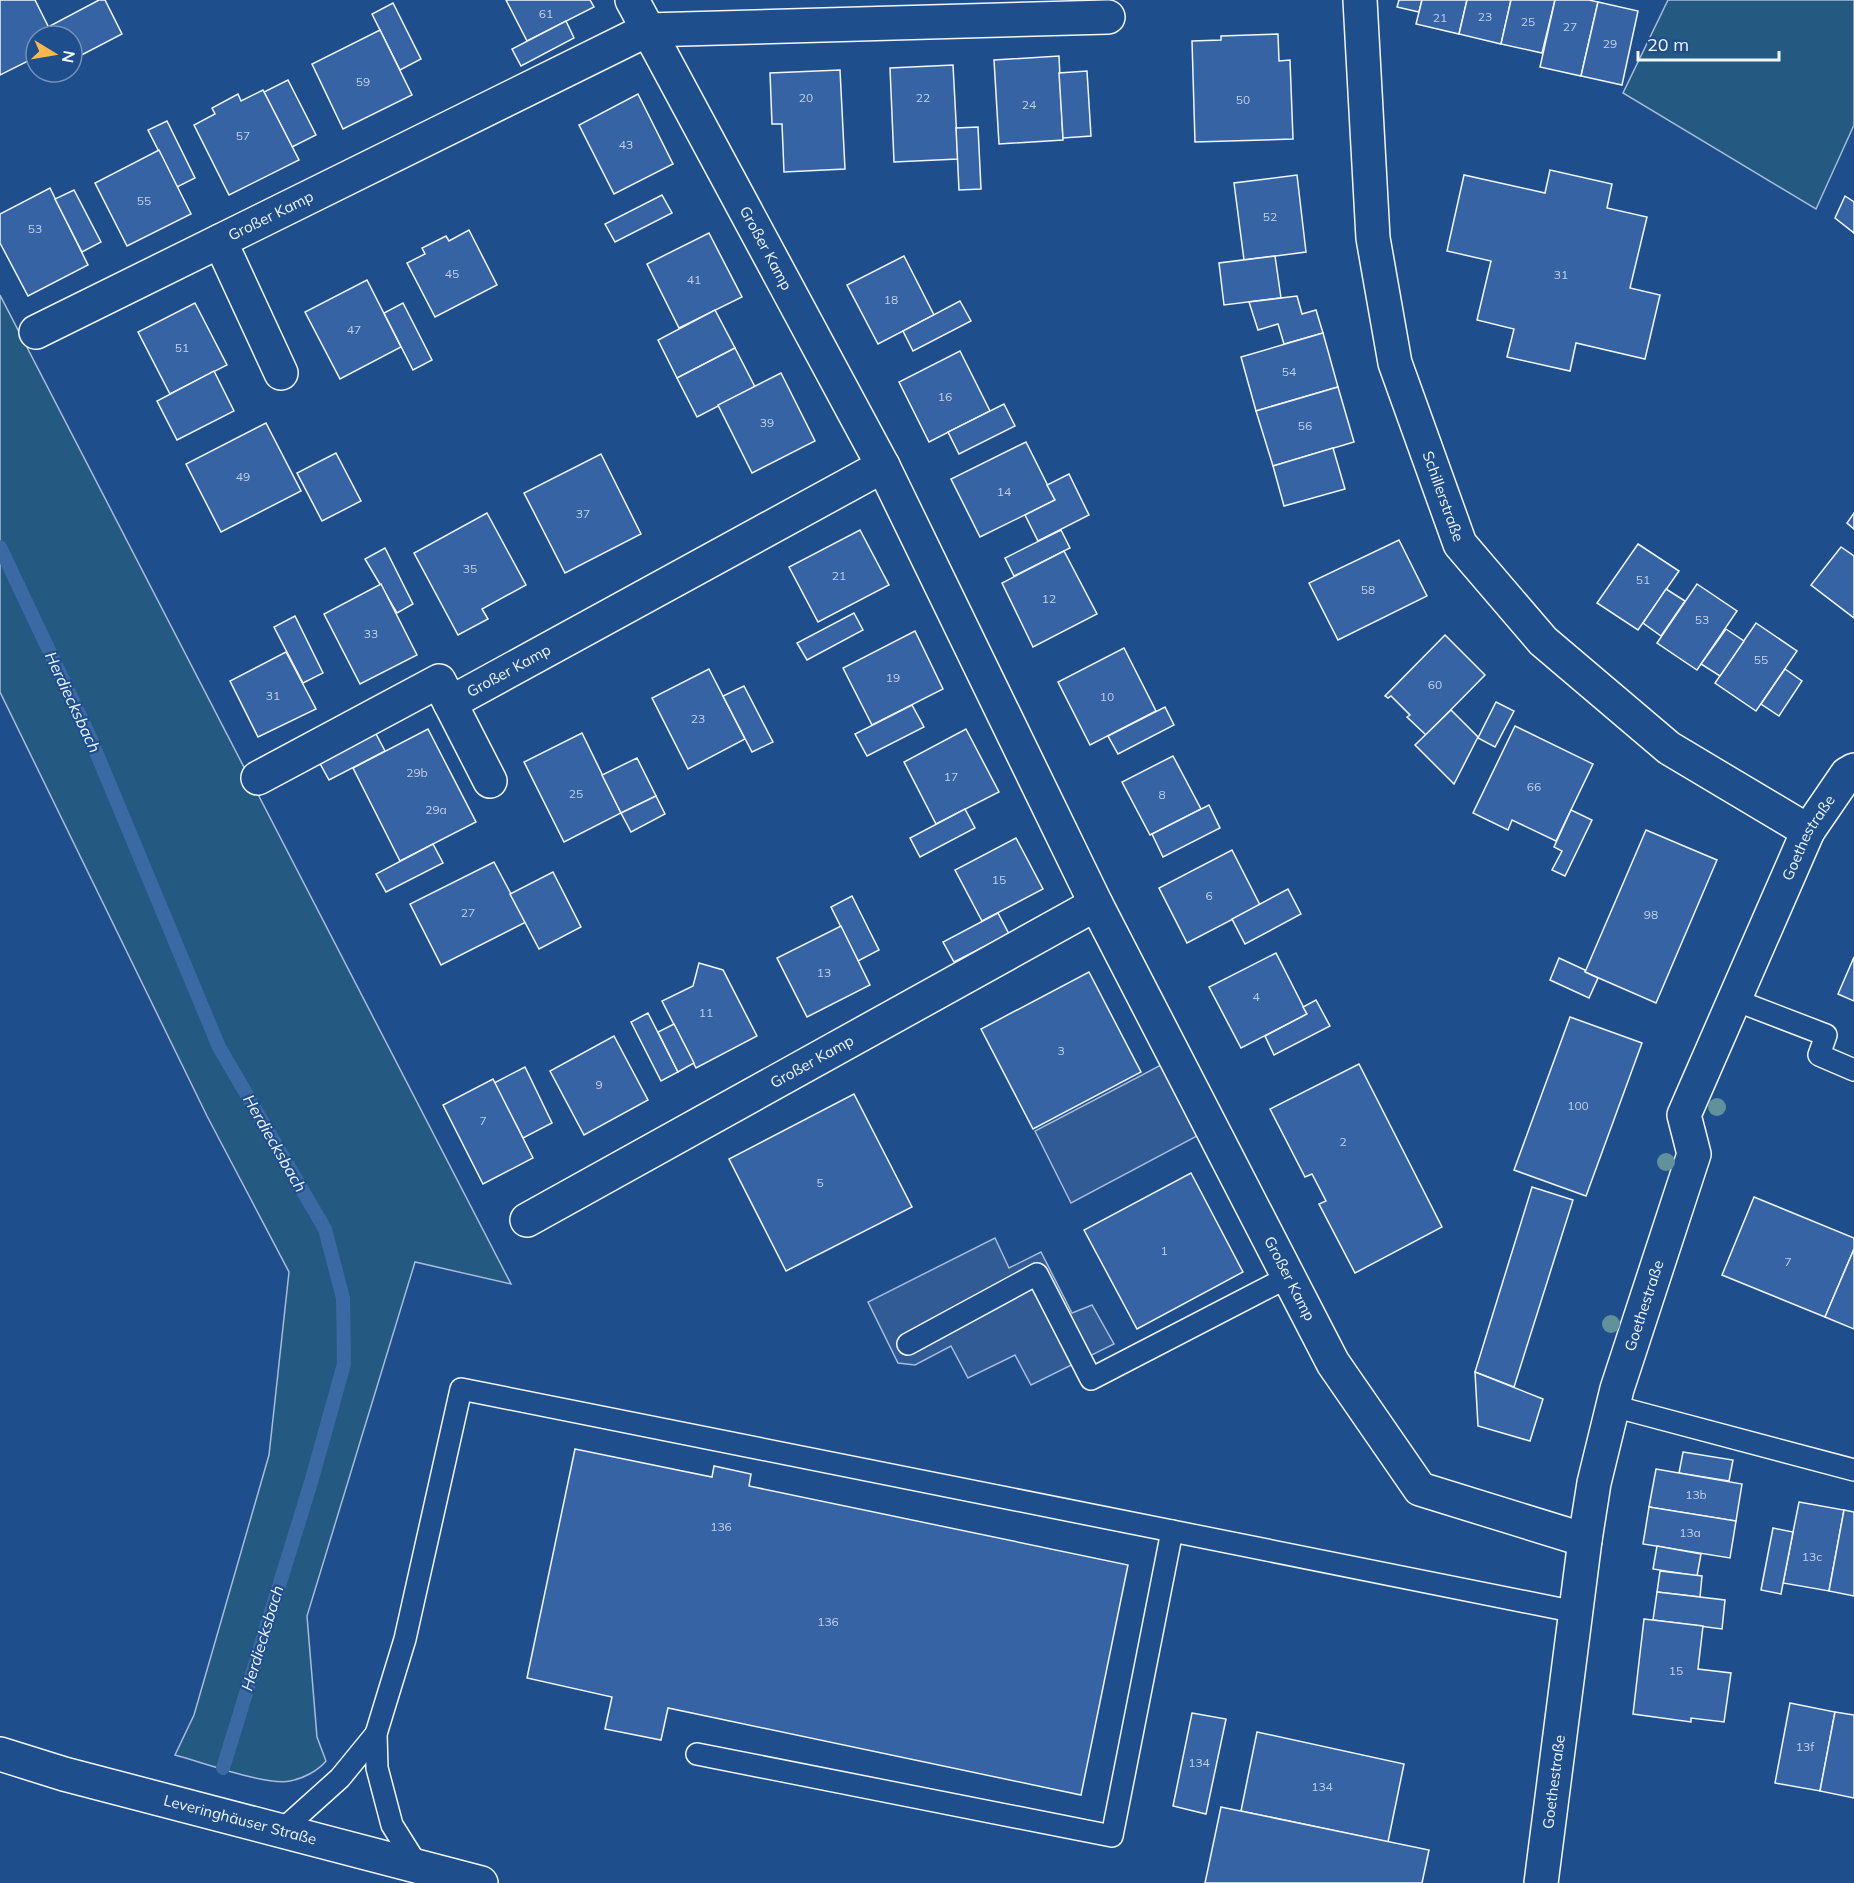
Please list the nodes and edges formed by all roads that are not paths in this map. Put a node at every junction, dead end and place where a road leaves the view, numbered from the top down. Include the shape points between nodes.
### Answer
1 (632, 0) edge
2 (1360, 0) edge
3 (1108, 17) dead end
4 (647, 30) junction
5 (220, 242) junction
6 (36, 332) dead end
7 (281, 373) dead end
8 (884, 466) junction
9 (450, 703) junction
10 (1854, 770) edge
11 (258, 778) dead end
12 (490, 782) dead end
13 (1808, 831) junction
14 (1096, 904) junction
15 (1735, 1000) junction
16 (1854, 1070) edge
17 (527, 1220) dead end
18 (1288, 1277) junction
19 (908, 1344) dead end
20 (1613, 1406) junction
21 (1854, 1470) edge
22 (1172, 1531) junction
23 (1585, 1540) junction
24 (1576, 1612) junction
25 (376, 1734) junction
26 (0, 1754) edge
27 (697, 1755) dead end
28 (281, 1831) junction
29 (419, 1868) junction
30 (481, 1883) edge
31 (1541, 1883) edge

1 - 4 street, Großer Kamp
2 - 13 street, Schillerstraße via 1373,238 1395,363 1460,544 1542,641 1669,748
3 - 4 street, Großer Kamp
4 - 5 street, Großer Kamp
4 - 8 street, Großer Kamp
5 - 6 street, Großer Kamp
5 - 7 street, Großer Kamp
8 - 9 street, Großer Kamp
8 - 14 street, Großer Kamp
9 - 11 street, Großer Kamp via 440,681
9 - 12 street, Großer Kamp
10 - 13 street, Goethestraße via 1847,774
13 - 15 street, Goethestraße
14 - 17 street, Großer Kamp
14 - 18 street, Großer Kamp
15 - 16 lane via 1826,1035 1819,1055
15 - 20 street, Goethestraße via 1684,1115 1694,1154
18 - 19 lane via 1091,1379 1037,1274
18 - 23 street, Großer Kamp via 1333,1363 1420,1490
20 - 21 lane
20 - 23 street, Goethestraße
22 - 24 lane
22 - 25 lane via 460,1389 405,1639
22 - 27 lane via 1112,1836
23 - 24 street, Goethestraße
24 - 31 street, Goethestraße
25 - 28 lane via 340,1778
25 - 29 lane via 377,1768 392,1825
26 - 28 street, Leveringhäuser Straße
28 - 29 street, Leveringhäuser Straße
29 - 30 street, Leveringhäuser Straße

